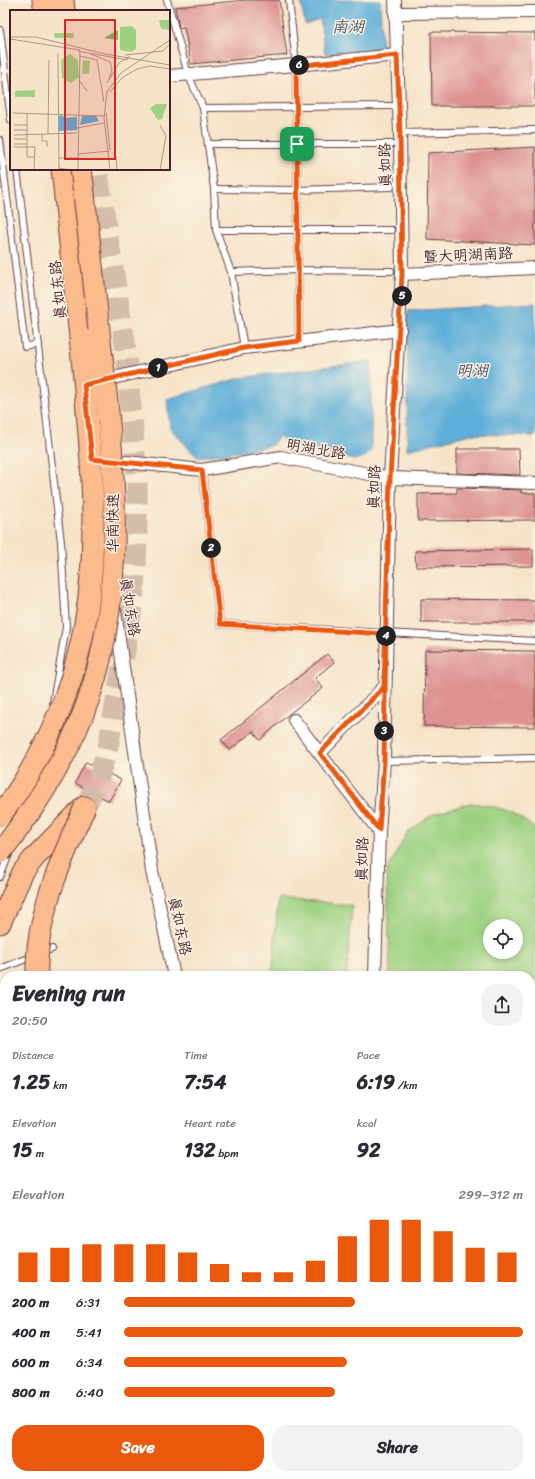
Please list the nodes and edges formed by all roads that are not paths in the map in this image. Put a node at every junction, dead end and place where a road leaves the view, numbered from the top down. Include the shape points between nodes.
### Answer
1 (34, 0) edge
2 (44, 0) edge
3 (63, 0) edge
4 (167, 0) edge
5 (289, 0) edge
6 (395, 0) edge
7 (35, 10) edge
8 (45, 10) edge
9 (64, 10) edge
10 (170, 10) edge
11 (170, 11) edge
12 (535, 12) edge
13 (395, 13) junction
14 (0, 30) edge
15 (397, 55) junction
16 (296, 66) junction
17 (188, 74) junction
18 (170, 76) edge
19 (391, 106) dead end
20 (203, 108) junction
21 (297, 108) junction
22 (10, 112) edge
23 (535, 130) edge
24 (400, 133) junction
25 (0, 140) edge
26 (208, 144) junction
27 (297, 144) junction
28 (391, 144) dead end
29 (17, 170) edge
30 (62, 170) edge
31 (62, 170) edge
32 (81, 170) edge
33 (391, 187) dead end
34 (214, 189) junction
35 (298, 190) junction
36 (216, 230) junction
37 (298, 230) junction
38 (391, 230) dead end
39 (535, 268) edge
40 (298, 270) junction
41 (390, 270) dead end
42 (231, 272) junction
43 (402, 274) junction
44 (400, 330) junction
45 (299, 341) junction
46 (38, 344) junction
47 (244, 348) junction
48 (84, 385) junction
49 (92, 459) junction
50 (202, 470) junction
51 (390, 478) junction
52 (535, 483) edge
53 (386, 634) junction
54 (535, 641) edge
55 (70, 680) junction
56 (384, 687) junction
57 (294, 720) dead end
58 (320, 753) junction
59 (535, 758) edge
60 (384, 761) junction
61 (0, 791) edge
62 (0, 816) edge
63 (379, 830) junction
64 (0, 853) edge
65 (0, 877) edge
66 (0, 923) edge
67 (52, 949) dead end
68 (0, 969) edge
69 (37, 971) edge
70 (173, 971) edge
71 (375, 971) edge

1 - 7 highway
2 - 8 highway
3 - 9 highway
4 - 10 lane
5 - 16 lane
6 - 13 street, 真如路
11 - 17 lane
12 - 13 street
13 - 15 street, 真如路
14 - 22 lane
15 - 16 street
15 - 24 street, 真如路
16 - 17 street
16 - 21 lane
17 - 18 street
17 - 20 lane
19 - 21 lane
20 - 21 lane
20 - 26 lane
21 - 27 lane
23 - 24 lane
24 - 43 street, 真如路
25 - 46 lane via 25,347
26 - 27 lane
26 - 34 lane
27 - 28 lane
27 - 35 lane
29 - 46 lane
30 - 48 street, 真如东路
31 - 55 highway, 华南快速, bridge via 80,337 93,503 93,552 89,597 84,628
32 - 64 highway, 华南快速, bridge via 112,437 114,550 110,606 98,665 82,716 26,818
33 - 35 lane
34 - 35 lane
34 - 36 lane
35 - 37 lane
36 - 37 lane
36 - 42 lane
37 - 38 lane
37 - 40 lane
39 - 43 street, 暨大明湖南路
40 - 41 lane
40 - 42 lane
40 - 45 lane
42 - 47 lane
43 - 44 street, 真如路
44 - 45 street
44 - 51 street, 真如路
45 - 47 street
46 - 65 lane via 61,542 66,627 41,772
47 - 48 street
48 - 49 street, 真如东路
49 - 50 street, 明湖北路
49 - 70 street, 真如东路 via 152,871
50 - 51 street, 明湖北路 via 281,457
50 - 53 lane via 220,624
51 - 52 street, 明湖北路
51 - 53 street, 真如路
53 - 54 lane
53 - 56 street, 真如路
55 - 61 highway via 29,750
55 - 62 highway, 华南快速, bridge via 40,752
56 - 58 street
56 - 60 street, 真如路
57 - 58 street
58 - 63 street
59 - 60 lane
60 - 63 street, 真如路
63 - 71 street, 真如路
66 - 69 highway, bridge via 23,872 85,807 53,882 39,943
67 - 68 lane

